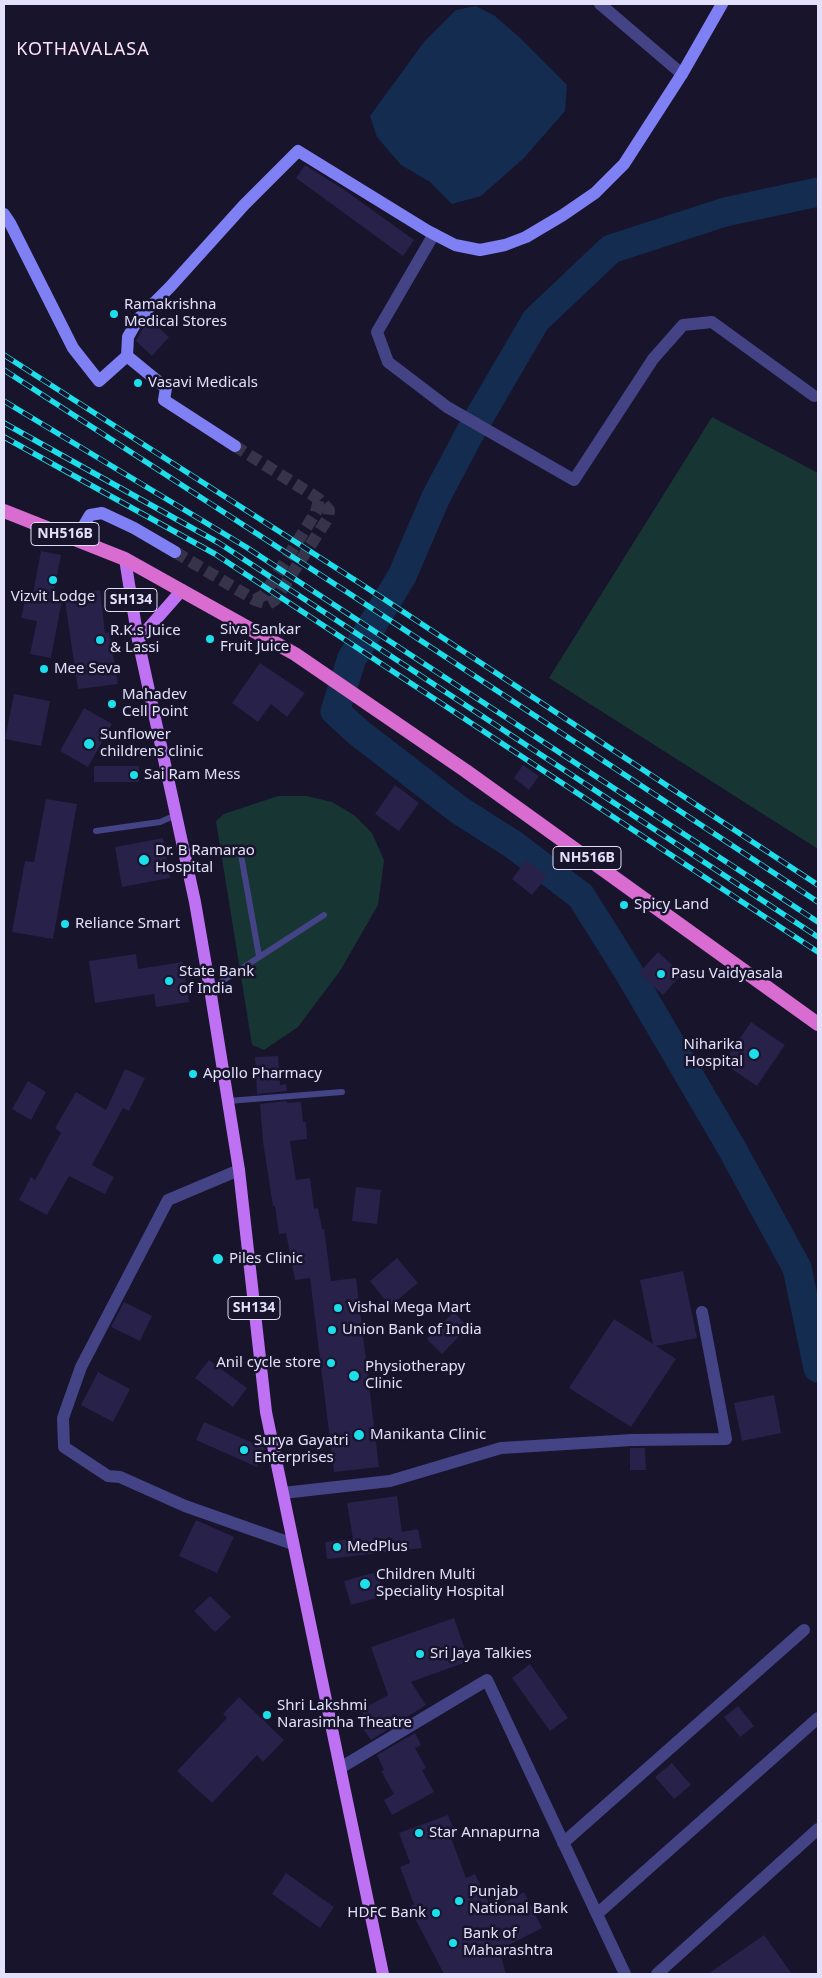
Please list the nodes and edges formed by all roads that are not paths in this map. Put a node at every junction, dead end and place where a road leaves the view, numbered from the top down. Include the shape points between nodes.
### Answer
1 (600, 4) edge
2 (722, 4) edge
3 (682, 74) junction
4 (4, 214) edge
5 (434, 234) junction
6 (127, 356) junction
7 (814, 396) dead end
8 (235, 446) tunnel mouth
9 (4, 510) edge
10 (76, 539) junction
11 (176, 552) tunnel mouth
12 (125, 559) junction
13 (182, 590) junction
14 (138, 640) junction
15 (176, 815) junction
16 (96, 831) dead end
17 (240, 849) dead end
18 (324, 915) dead end
19 (259, 956) junction
20 (210, 989) junction
21 (818, 1024) edge
22 (342, 1092) dead end
23 (228, 1101) junction
24 (239, 1170) junction
25 (702, 1312) dead end
26 (283, 1493) junction
27 (293, 1544) junction
28 (804, 1630) dead end
29 (818, 1718) edge
30 (340, 1768) junction
31 (818, 1829) edge
32 (563, 1843) junction
33 (596, 1914) junction
34 (383, 1974) edge
35 (625, 1974) edge
36 (657, 1974) edge

1 - 3 street
2 - 3 main road
3 - 5 main road via 624,164 595,193 563,215 526,237 480,250 455,245
4 - 6 main road via 73,348 99,381
5 - 6 main road via 298,151 138,318 128,337
5 - 7 street via 377,332 388,362 447,406 574,480 652,359 683,325 712,322
6 - 8 main road via 166,388 164,400
9 - 10 highway, NH516B
10 - 11 main road via 90,515 102,513
10 - 12 highway, NH516B
12 - 13 highway, NH516B
12 - 14 main road, SH134
13 - 14 main road, SH134
13 - 21 highway, NH516B via 295,654 354,693
14 - 15 main road, SH134
15 - 16 lane via 160,822
15 - 20 main road, SH134
17 - 19 lane
18 - 19 lane
19 - 20 lane
20 - 23 main road, SH134
22 - 23 lane
23 - 24 main road, SH134
24 - 26 main road, SH134 via 266,1412
24 - 27 street via 168,1200 81,1367 63,1418 64,1447 108,1476 120,1477 185,1506
25 - 26 street via 726,1439 632,1440 501,1448 390,1481
26 - 27 main road, SH134
27 - 30 main road, SH134
28 - 32 street
29 - 33 street
30 - 32 street via 487,1680
30 - 34 main road, SH134
31 - 36 street
32 - 33 street
33 - 35 street

